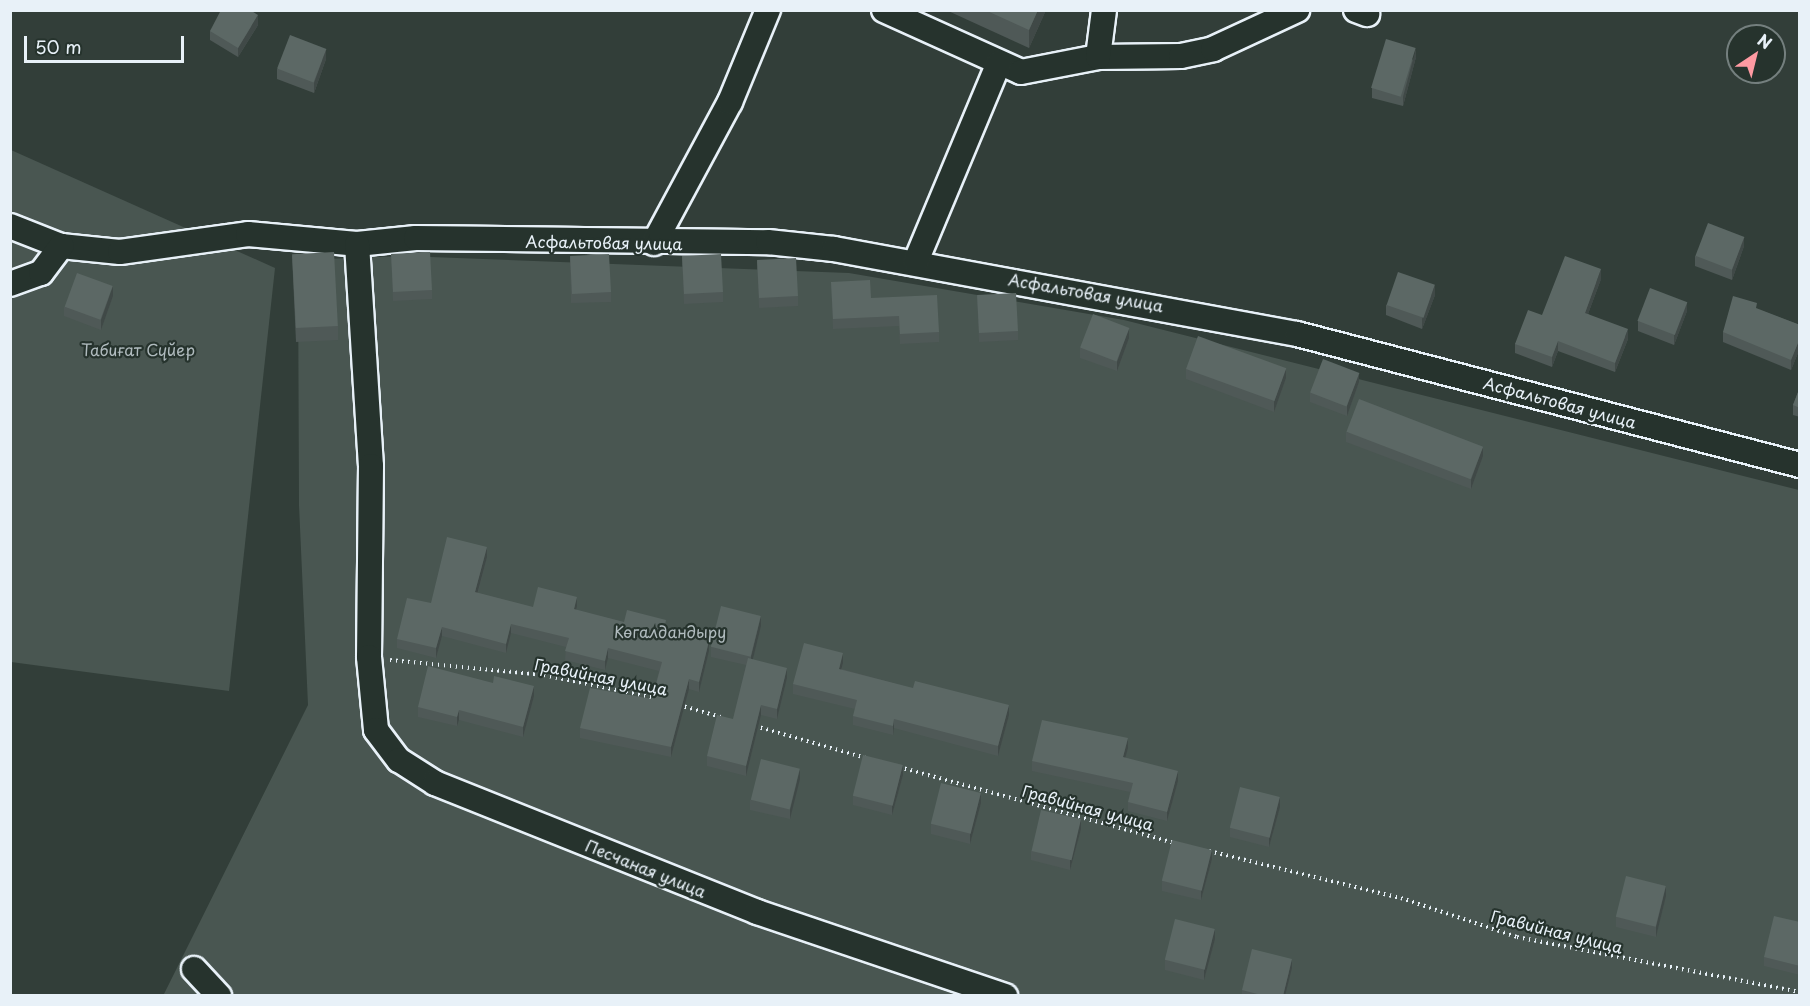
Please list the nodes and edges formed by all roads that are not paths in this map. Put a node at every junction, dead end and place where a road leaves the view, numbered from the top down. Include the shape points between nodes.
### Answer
1 (768, 10) edge
2 (884, 10) edge
3 (1104, 10) edge
4 (1297, 10) edge
5 (1098, 57) junction
6 (999, 63) junction
7 (10, 226) edge
8 (654, 243) junction
9 (357, 244) junction
10 (61, 246) junction
11 (916, 261) junction
12 (10, 284) edge
13 (1800, 465) edge
14 (194, 969) dead end
15 (219, 996) edge
16 (1005, 996) edge

1 - 8 street via 730,102
2 - 6 street
3 - 5 street
4 - 5 street via 1213,49 1181,56
5 - 6 street via 1021,72
6 - 11 street
7 - 10 street, Асфальтовая улица
8 - 9 street, Асфальтовая улица via 416,238
8 - 11 street, Асфальтовая улица via 768,242
9 - 10 street, Асфальтовая улица via 248,234 120,252
9 - 16 street, Песчаная улица via 371,466 369,657 376,730 399,760 435,783 758,912
10 - 12 street via 41,273
11 - 13 street, Асфальтовая улица via 1297,334
14 - 15 street

